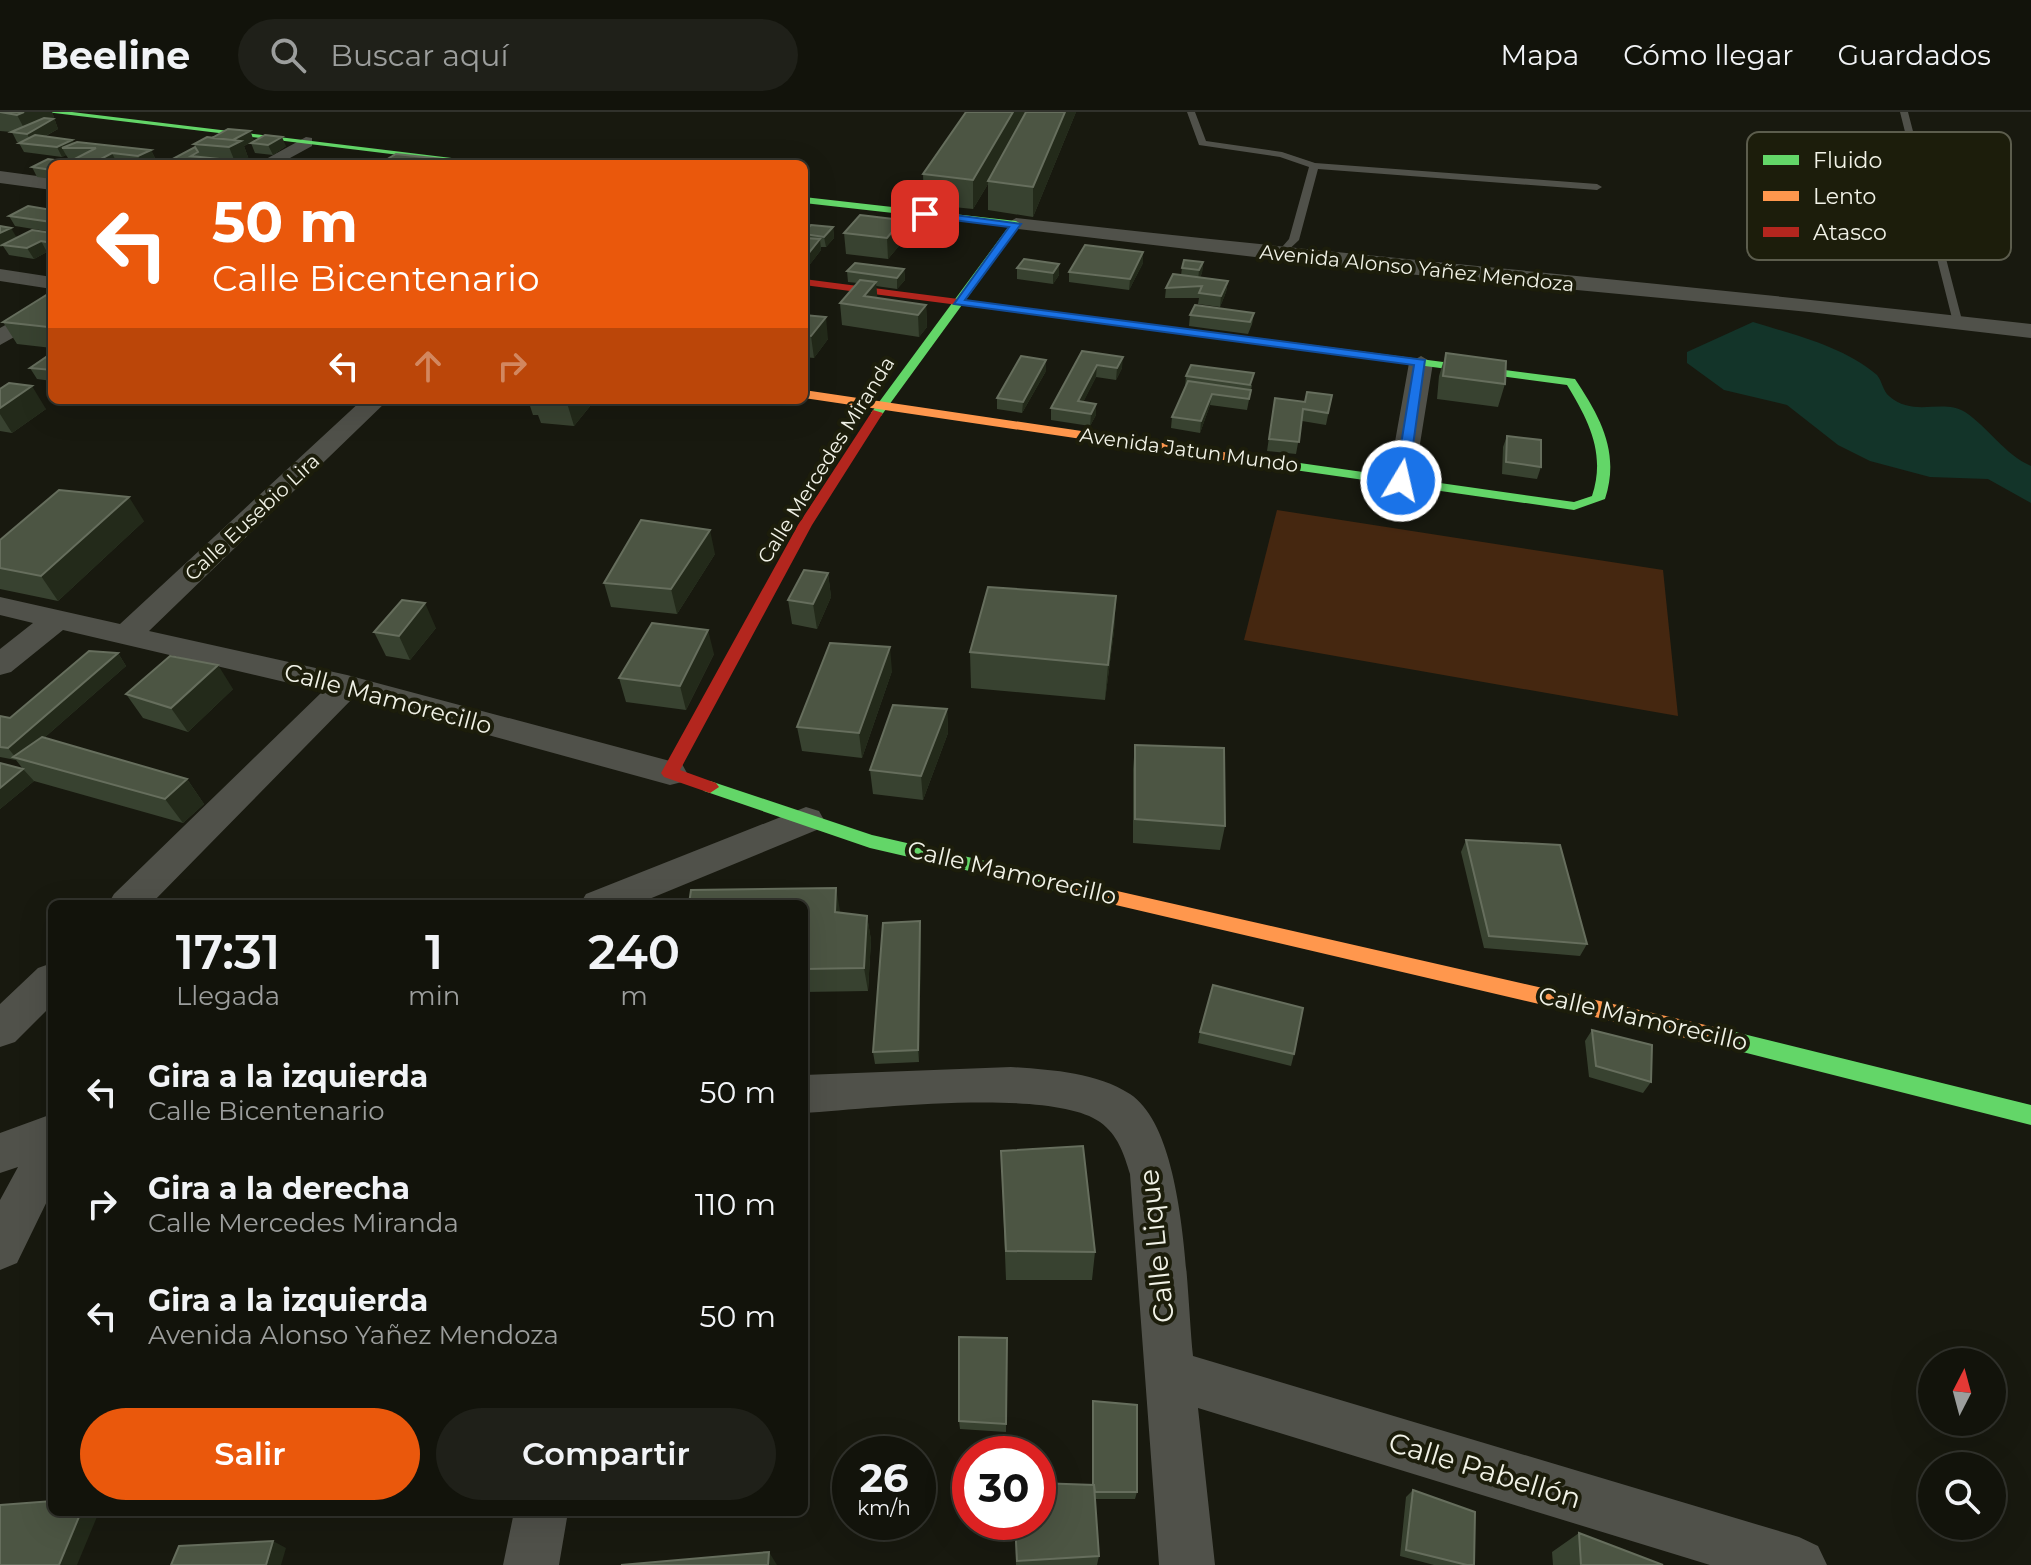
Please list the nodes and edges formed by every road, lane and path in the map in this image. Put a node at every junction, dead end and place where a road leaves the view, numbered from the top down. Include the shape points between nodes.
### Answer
1 (50, 112) edge
2 (1191, 112) edge
3 (1904, 112) edge
4 (1909, 132) edge
5 (306, 142) junction
6 (273, 160) edge
7 (461, 160) edge
8 (1314, 166) junction
9 (0, 177) edge
10 (48, 183) edge
11 (1597, 187) dead end
12 (808, 200) edge
13 (1016, 224) junction
14 (1281, 254) junction
15 (1943, 260) edge
16 (0, 275) edge
17 (48, 282) edge
18 (808, 283) edge
19 (958, 302) junction
20 (48, 308) edge
21 (1959, 322) junction
22 (2031, 331) edge
23 (0, 338) edge
24 (1421, 363) junction
25 (808, 395) edge
26 (372, 404) edge
27 (881, 406) junction
28 (1401, 481) junction
29 (0, 606) edge
30 (58, 619) junction
31 (128, 634) junction
32 (0, 665) edge
33 (347, 686) junction
34 (670, 773) junction
35 (806, 820) junction
36 (660, 890) edge
37 (131, 900) edge
38 (616, 900) edge
39 (48, 983) edge
40 (0, 1030) edge
41 (808, 1094) edge
42 (2031, 1115) edge
43 (48, 1135) edge
44 (0, 1153) edge
45 (48, 1153) edge
46 (0, 1247) edge
47 (1170, 1374) junction
48 (540, 1516) edge
49 (531, 1565) edge
50 (1187, 1565) edge
51 (1799, 1565) edge

1 - 5 street
2 - 8 lane via 1202,143 1282,155
3 - 4 lane
5 - 6 street
5 - 7 street
8 - 11 lane
8 - 14 lane via 1294,240
9 - 10 street
12 - 13 street, Avenida Alonso Yañez Mendoza
13 - 14 street, Avenida Alonso Yañez Mendoza
13 - 19 street, Calle Mercedes Miranda
14 - 21 street, Avenida Alonso Yañez Mendoza
15 - 21 lane
16 - 17 street
18 - 19 street
19 - 24 street
19 - 27 street, Calle Mercedes Miranda
20 - 23 street
21 - 22 street, Avenida Alonso Yañez Mendoza
24 - 28 street
24 - 28 street, Avenida Jatun Mundo via 1571,382 1599,427 1608,484 1598,499 1574,506
25 - 27 street, Avenida Jatun Mundo
26 - 31 street, Calle Eusebio Lira
27 - 28 street, Avenida Jatun Mundo
27 - 34 street, Calle Mercedes Miranda via 805,525
29 - 30 street, Calle Mamorecillo
30 - 31 street, Calle Mamorecillo
30 - 32 street
31 - 33 street, Calle Mamorecillo
33 - 34 street, Calle Mamorecillo
33 - 37 street
34 - 35 street, Calle Mamorecillo
35 - 36 street
35 - 42 street, Calle Mamorecillo via 870,841 1724,1038
36 - 38 street
39 - 40 street
41 - 47 street, Calle Lique via 1032,1085 1076,1090 1113,1106 1140,1135 1152,1174
43 - 44 street
45 - 46 street
47 - 50 street, Calle Lique
47 - 51 street, Calle Pabellón
48 - 49 street

